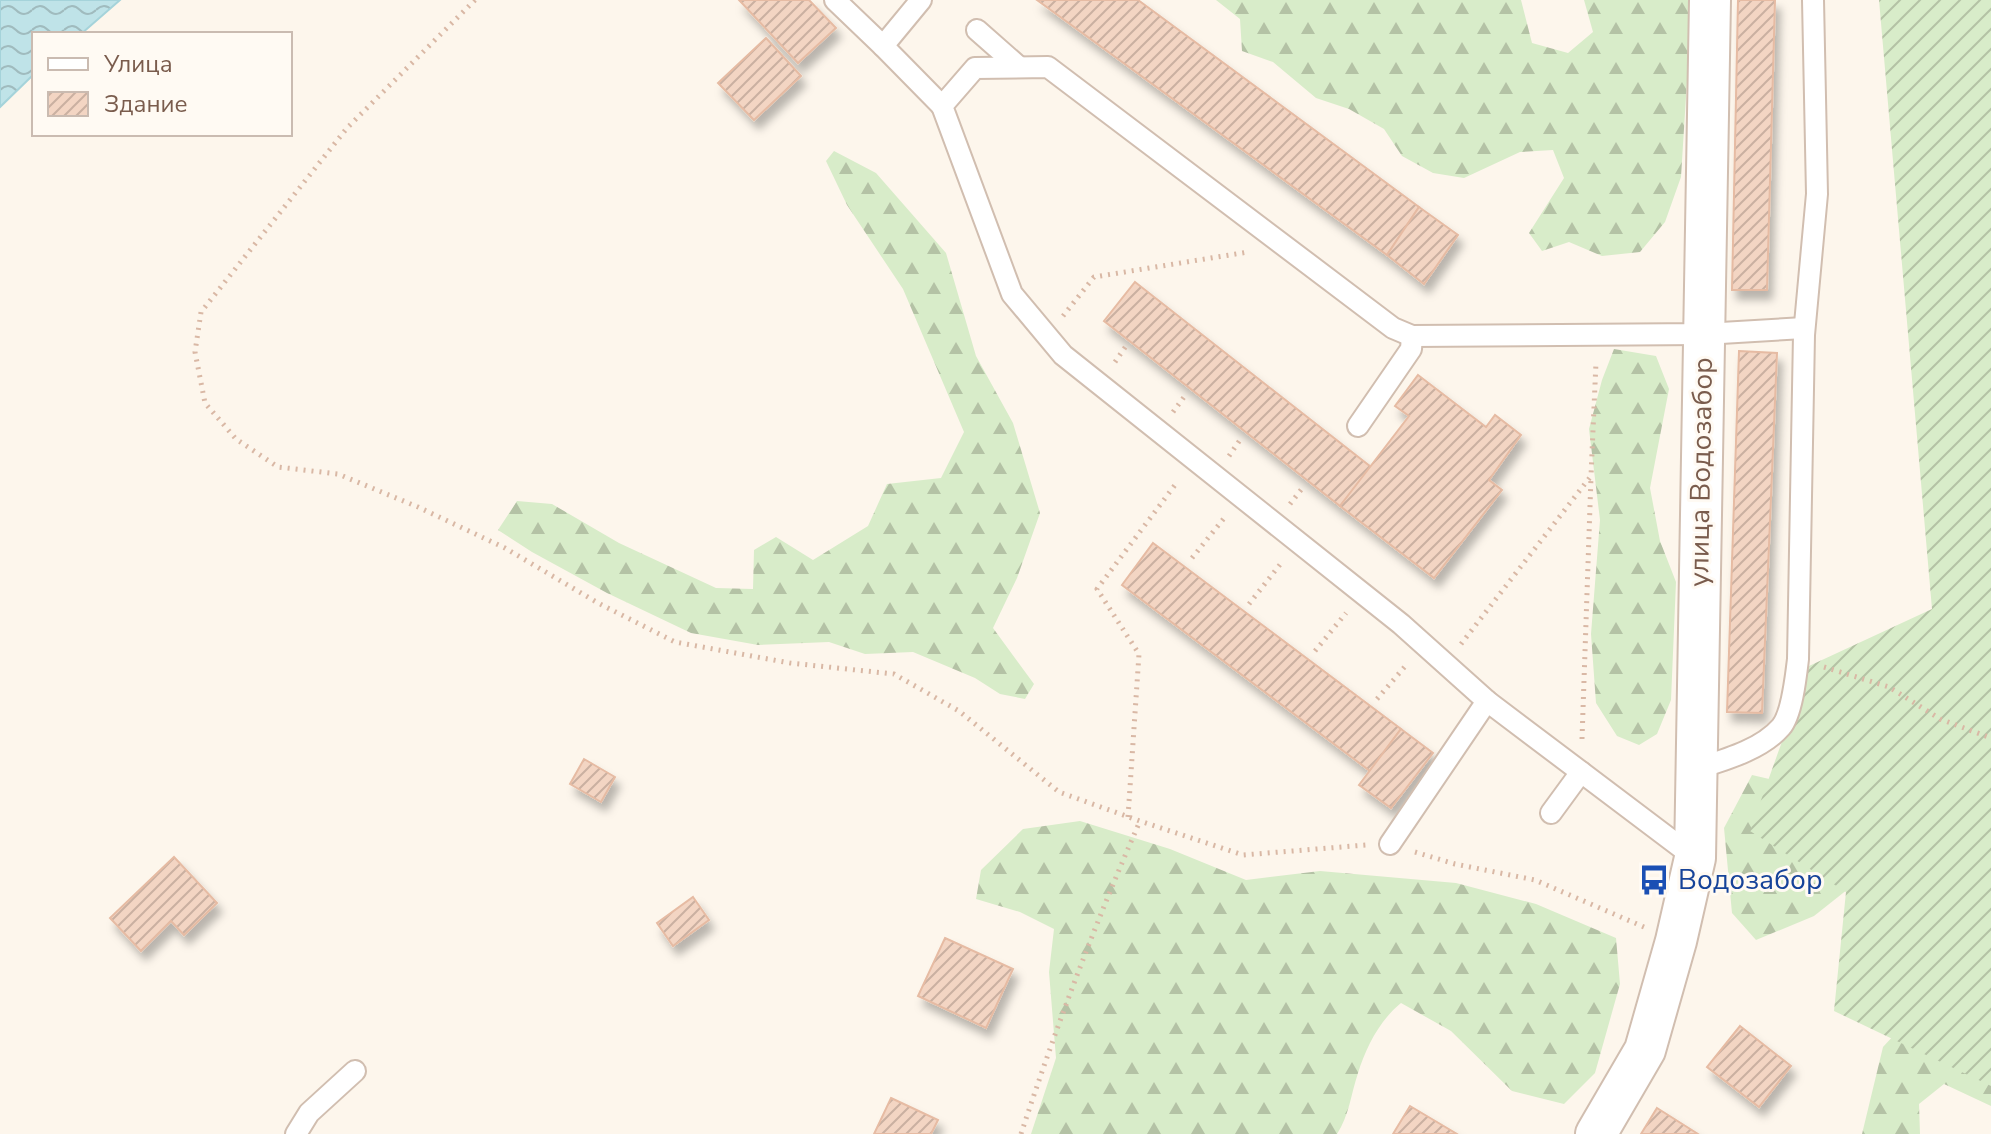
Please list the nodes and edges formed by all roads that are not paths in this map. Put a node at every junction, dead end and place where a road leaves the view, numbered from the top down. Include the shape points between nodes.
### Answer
1 (835, 0) edge
2 (921, 0) edge
3 (1710, 0) edge
4 (1813, 0) edge
5 (977, 30) dead end
6 (883, 46) junction
7 (1019, 67) junction
8 (942, 106) junction
9 (1804, 328) junction
10 (1704, 334) junction
11 (1412, 336) junction
12 (1358, 426) dead end
13 (1487, 701) junction
14 (1696, 769) junction
15 (1581, 772) junction
16 (1551, 813) dead end
17 (1390, 844) road end
18 (1695, 858) junction
19 (355, 1071) dead end
20 (296, 1134) edge
21 (1596, 1134) edge

1 - 6 lane
2 - 6 lane
3 - 10 street, улица Водозабор
4 - 9 lane via 1817,194
5 - 7 lane
6 - 8 lane
7 - 8 lane via 975,68
7 - 11 lane via 1048,67 1393,328
8 - 13 lane via 1012,294 1063,355 1425,644
9 - 10 lane
9 - 14 lane via 1794,687 1783,726 1729,759
10 - 11 lane
10 - 14 street, улица Водозабор
11 - 12 lane via 1411,349
13 - 15 lane
13 - 17 lane
14 - 18 street, улица Водозабор
15 - 16 lane
15 - 18 lane
18 - 21 street, улица Водозабор via 1645,1050
19 - 20 lane via 309,1113

